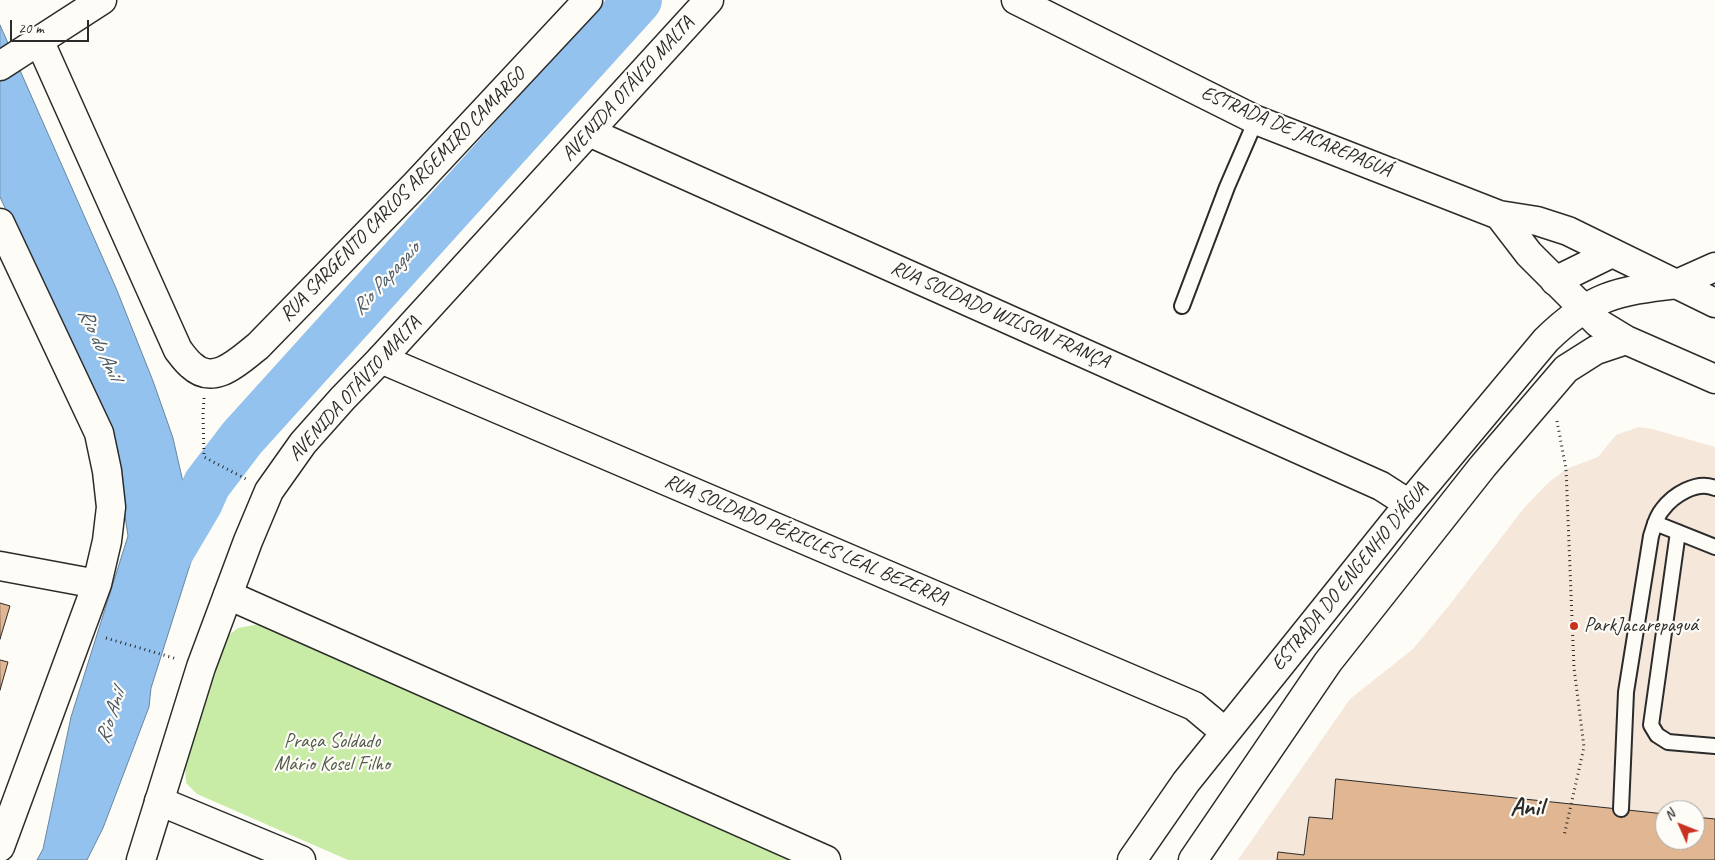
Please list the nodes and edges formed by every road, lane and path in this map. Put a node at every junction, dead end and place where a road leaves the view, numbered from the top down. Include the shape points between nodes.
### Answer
1 (102, 0) edge
2 (588, 0) edge
3 (709, 0) edge
4 (1020, 1) edge
5 (19, 53) edge
6 (1256, 120) junction
7 (589, 132) junction
8 (1498, 215) junction
9 (0, 223) edge
10 (1612, 252) junction
11 (1715, 267) edge
12 (1555, 281) junction
13 (1676, 284) junction
14 (1715, 303) edge
15 (1182, 306) dead end
16 (1584, 308) junction
17 (1626, 340) junction
18 (381, 359) junction
19 (1715, 379) edge
20 (1550, 386) junction
21 (203, 414) dead end
22 (241, 477) dead end
23 (1715, 488) edge
24 (1409, 504) junction
25 (1655, 523) junction
26 (1678, 532) junction
27 (1715, 547) edge
28 (0, 566) edge
29 (97, 584) junction
30 (228, 595) junction
31 (101, 637) dead end
32 (167, 655) dead end
33 (1225, 732) junction
34 (1715, 746) edge
35 (159, 801) junction
36 (1621, 809) dead end
37 (1564, 836) dead end
38 (0, 846) edge
39 (140, 860) edge
40 (301, 860) edge
41 (826, 860) edge
42 (1132, 860) edge
43 (1193, 860) edge

1 - 5 street
2 - 5 street, RUA SARGENTO CARLOS ARGEMIRO CAMARGO via 416,184 258,346 234,365 207,375 192,366 178,350
3 - 7 street, AVENIDA OTÁVIO MALTA
4 - 6 street, ESTRADA DE JACAREPAGUÁ
6 - 8 street, ESTRADA DE JACAREPAGUÁ
6 - 15 lane
7 - 18 street, AVENIDA OTÁVIO MALTA
7 - 24 street, RUA SOLDADO WILSON FRANÇA via 1372,481
8 - 10 street, ESTRADA DE JACAREPAGUÁ via 1537,221 1568,231
8 - 12 street
9 - 29 street via 99,433 111,507
10 - 12 street
10 - 13 street, ESTRADA DE JACAREPAGUÁ
11 - 13 street, ESTRADA DO ENGENHO D'ÁGUA
12 - 16 street
13 - 14 street, ESTRADA DE JACAREPAGUÁ
13 - 16 street, ESTRADA DO ENGENHO D'ÁGUA via 1620,292
16 - 17 street via 1598,323
16 - 24 street, ESTRADA DO ENGENHO D'ÁGUA via 1546,340
17 - 19 street
17 - 20 street, ESTRADA DO ENGENHO D'ÁGUA via 1596,350 1577,361
18 - 30 street, AVENIDA OTÁVIO MALTA via 303,443 269,490
18 - 33 street, RUA SOLDADO PÉRICLES LEAL BEZERRA via 1194,706
20 - 37 path via 1566,469 1574,668 1584,747
20 - 43 street, ESTRADA DO ENGENHO D'ÁGUA via 1328,662
21 - 22 path via 204,457
23 - 25 lane via 1709,485 1682,492 1661,510
24 - 33 street, ESTRADA DO ENGENHO D'ÁGUA
25 - 26 lane
25 - 36 lane via 1626,692
26 - 27 lane
26 - 34 lane via 1651,725 1657,735 1668,742
28 - 29 street
29 - 38 street
30 - 35 street, AVENIDA OTÁVIO MALTA via 201,667
30 - 41 street
31 - 32 path
33 - 42 street, ESTRADA DO ENGENHO D'ÁGUA
35 - 39 street, AVENIDA OTÁVIO MALTA
35 - 40 street

